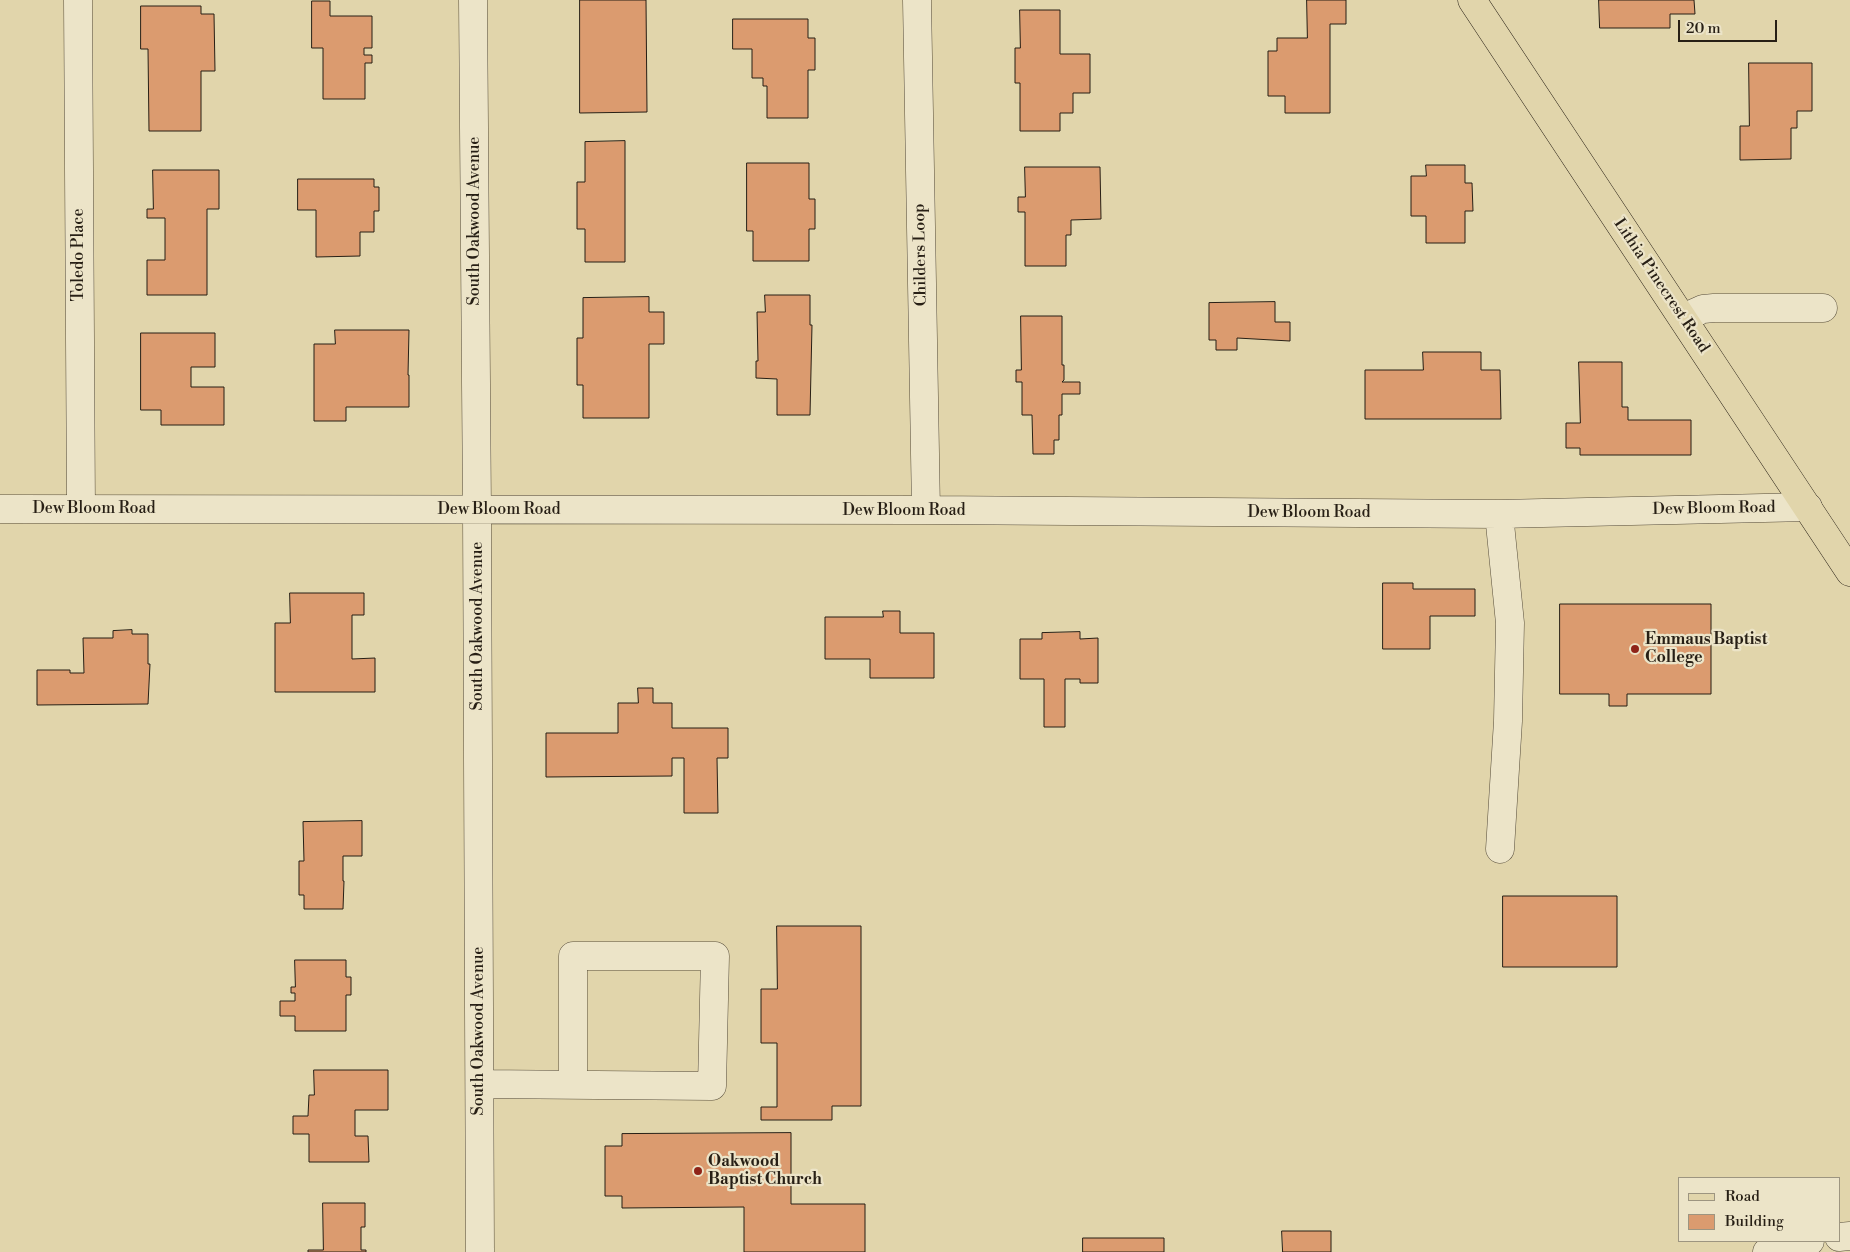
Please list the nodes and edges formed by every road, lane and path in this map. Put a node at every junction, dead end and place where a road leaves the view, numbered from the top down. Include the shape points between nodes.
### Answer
1 (78, 0) edge
2 (473, 0) edge
3 (917, 0) edge
4 (1472, 0) edge
5 (1823, 308) dead end
6 (1683, 318) junction
7 (1808, 507) junction
8 (0, 509) edge
9 (81, 509) junction
10 (477, 510) junction
11 (926, 510) junction
12 (1499, 514) junction
13 (1850, 572) edge
14 (1500, 849) dead end
15 (480, 1084) junction
16 (573, 1084) junction
17 (1802, 1242) edge
18 (480, 1252) edge
19 (1767, 1252) edge

1 - 9 street, Toledo Place
2 - 10 street, South Oakwood Avenue
3 - 11 street, Childers Loop
4 - 6 main road, Lithia Pinecrest Road
5 - 6 street via 1714,308
6 - 7 main road, Lithia Pinecrest Road
7 - 12 street, Dew Bloom Road
7 - 13 main road, Lithia Pinecrest Road
8 - 9 street, Dew Bloom Road
9 - 10 street, Dew Bloom Road
10 - 11 street, Dew Bloom Road
10 - 15 street, South Oakwood Avenue
11 - 12 street, Dew Bloom Road
12 - 14 street via 1510,623
15 - 16 street
15 - 18 street, South Oakwood Avenue
16 - 16 street via 712,1086 715,956 573,956
17 - 19 street via 1779,1245

